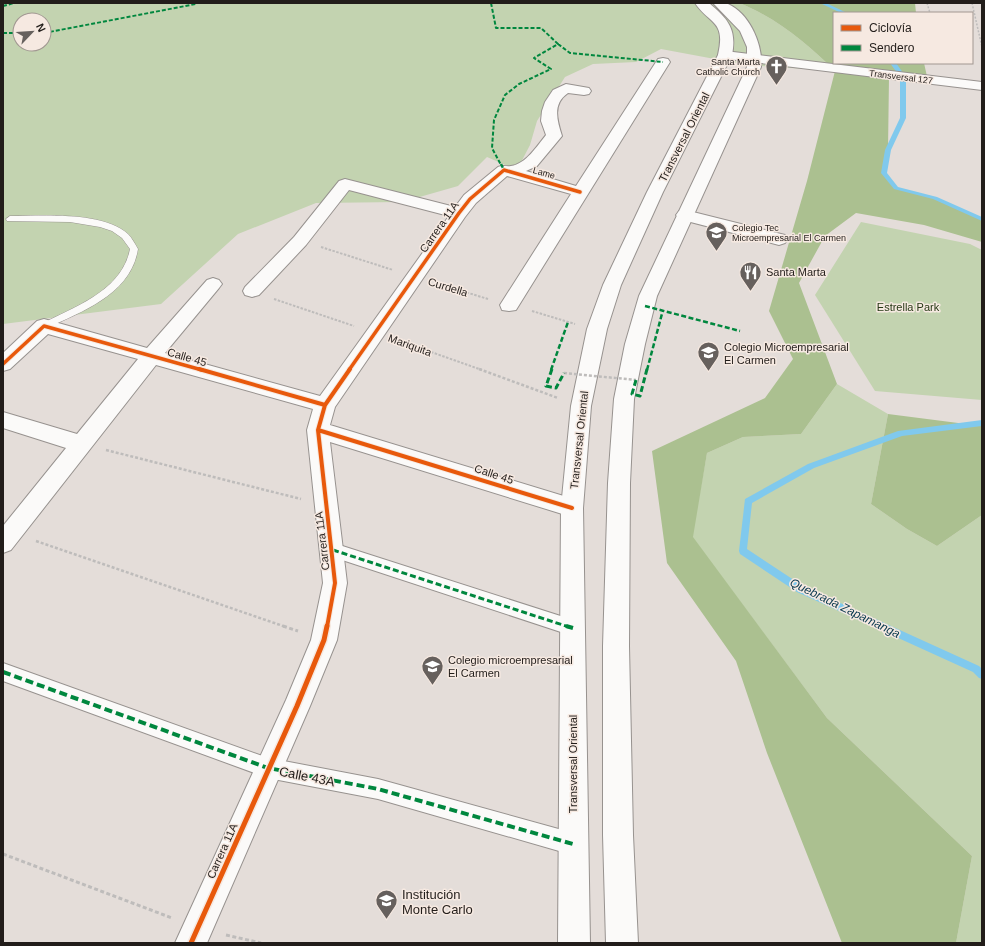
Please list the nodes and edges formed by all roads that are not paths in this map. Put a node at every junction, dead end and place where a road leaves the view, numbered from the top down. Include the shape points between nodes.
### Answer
1 (701, 3) edge
2 (719, 3) edge
3 (725, 55) junction
4 (756, 58) junction
5 (662, 62) dead end
6 (982, 86) edge
7 (584, 91) dead end
8 (508, 171) junction
9 (580, 192) junction
10 (459, 213) junction
11 (685, 215) junction
12 (10, 219) dead end
13 (779, 239) dead end
14 (213, 284) dead end
15 (252, 291) road end
16 (509, 305) road end
17 (44, 326) junction
18 (151, 356) junction
19 (3, 364) edge
20 (325, 405) junction
21 (3, 420) edge
22 (318, 430) junction
23 (82, 444) junction
24 (572, 508) junction
25 (6, 535) edge
26 (333, 550) junction
27 (573, 628) junction
28 (3, 672) edge
29 (268, 768) junction
30 (573, 844) junction
31 (195, 936) edge
32 (574, 943) edge
33 (622, 943) edge

1 - 3 street, Transversal Oriental via 720,19 728,36
2 - 4 street via 743,24 754,42
3 - 4 street, Transversal 127
3 - 24 street, Transversal Oriental via 655,192 612,285 597,329 581,406
4 - 6 street, Transversal 127
4 - 11 street
5 - 9 street
7 - 8 street, Carrera 11A via 566,88 558,93 552,101 549,118 554,136 531,163
8 - 9 street, Lame
8 - 10 street, Carrera 11A via 470,199
9 - 16 street
10 - 15 street via 345,184 300,241
10 - 20 street, Carrera 11A
11 - 13 street
11 - 33 street via 648,296 624,399 619,483 616,646
12 - 17 lane via 58,219 106,226 124,236 134,249 130,266 120,281 100,296
14 - 18 street
17 - 18 street, Calle 45
17 - 19 street
18 - 20 street, Calle 45
18 - 23 street
20 - 22 street, Carrera 11A
21 - 23 street
22 - 24 street, Calle 45
22 - 26 street, Carrera 11A
23 - 25 street
24 - 27 street, Transversal Oriental
26 - 27 street
26 - 29 street, Carrera 11A via 335,583 324,640
27 - 30 street, Transversal Oriental
28 - 29 street, Calle 43A
29 - 30 street, Calle 43A via 378,789
29 - 31 street, Carrera 11A
30 - 32 street, Transversal Oriental

